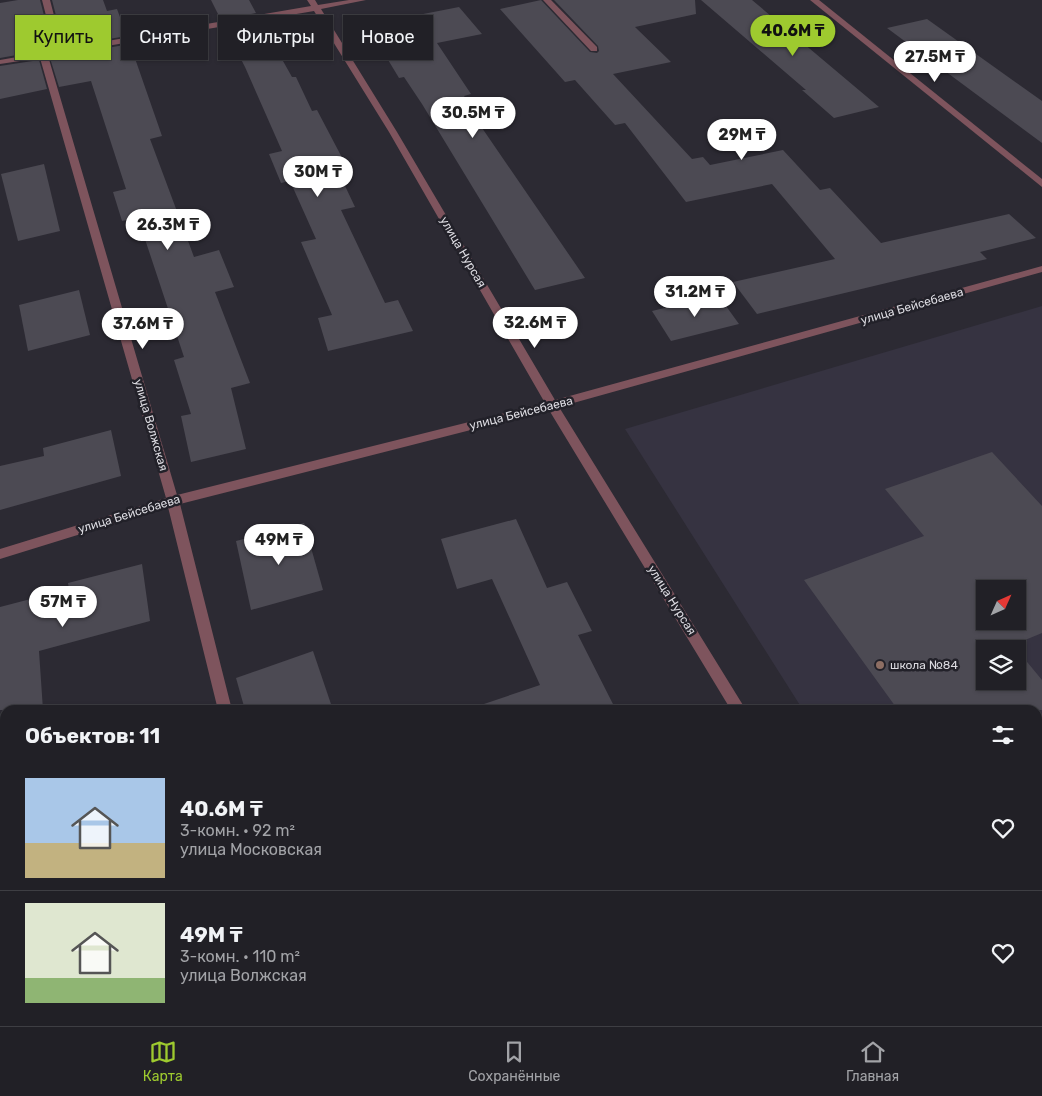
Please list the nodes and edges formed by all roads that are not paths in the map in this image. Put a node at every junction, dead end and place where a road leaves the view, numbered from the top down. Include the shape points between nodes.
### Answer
1 (46, 0) edge
2 (362, 0) edge
3 (547, 0) edge
4 (814, 0) edge
5 (314, 4) edge
6 (50, 15) edge
7 (111, 41) edge
8 (594, 49) dead end
9 (15, 59) edge
10 (45, 60) edge
11 (0, 62) edge
12 (1042, 184) edge
13 (1042, 269) edge
14 (552, 405) junction
15 (173, 501) junction
16 (0, 554) edge
17 (224, 705) edge
18 (736, 705) edge

1 - 6 street
2 - 5 street
3 - 8 street
4 - 12 street
5 - 7 street
5 - 14 street, улица Нурсая via 393,132
9 - 11 street
10 - 15 street, улица Волжская
13 - 14 street, улица Бейсебаева
14 - 15 street, улица Бейсебаева
14 - 18 street, улица Нурсая
15 - 16 street, улица Бейсебаева
15 - 17 street, улица Волжская

